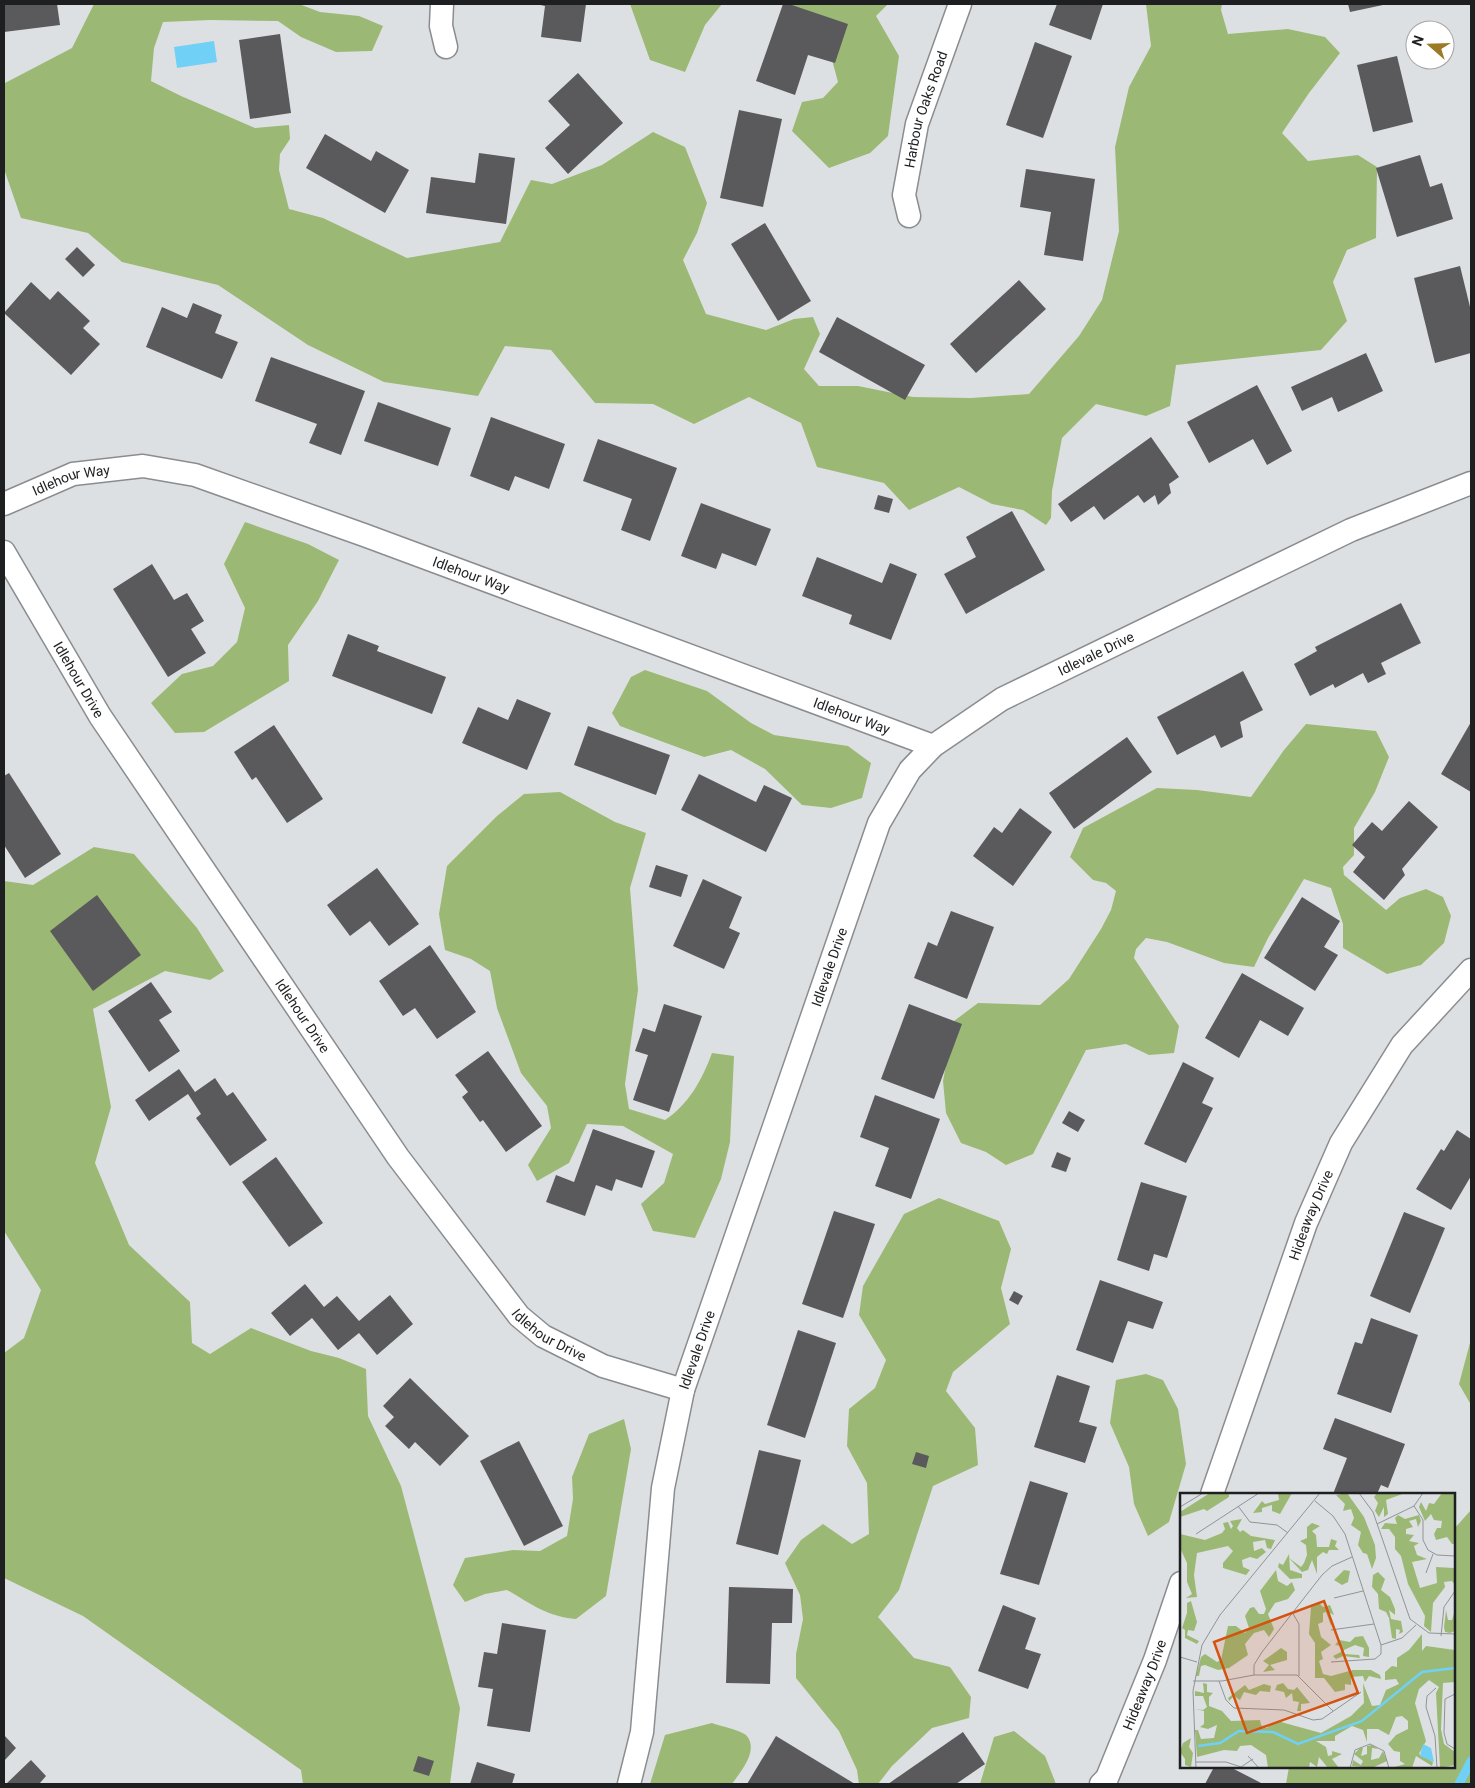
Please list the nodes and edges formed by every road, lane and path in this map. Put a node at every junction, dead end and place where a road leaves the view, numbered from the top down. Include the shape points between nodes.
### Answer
1 (442, 4) edge
2 (960, 4) edge
3 (446, 46) dead end
4 (909, 216) dead end
5 (1471, 483) edge
6 (4, 504) edge
7 (4, 552) edge
8 (933, 746) junction
9 (1471, 970) edge
10 (683, 1390) junction
11 (1212, 1493) edge
12 (1180, 1586) edge
13 (629, 1784) edge
14 (1101, 1784) edge

1 - 3 street via 441,26
2 - 4 street, Harbour Oaks Road via 916,124 904,195
5 - 8 street, Idlevale Drive via 1351,530 1028,686 1002,699
6 - 8 street, Idlehour Way via 74,474 143,466 195,475
7 - 10 street, Idlehour Drive via 116,740 398,1157 519,1316 543,1336 603,1366
8 - 10 street, Idlevale Drive via 910,770 879,823
9 - 11 street, Hideaway Drive via 1402,1045 1341,1143 1306,1223
10 - 13 street, Idlevale Drive via 663,1488 642,1732
12 - 14 street, Hideaway Drive via 1155,1660 1107,1778

